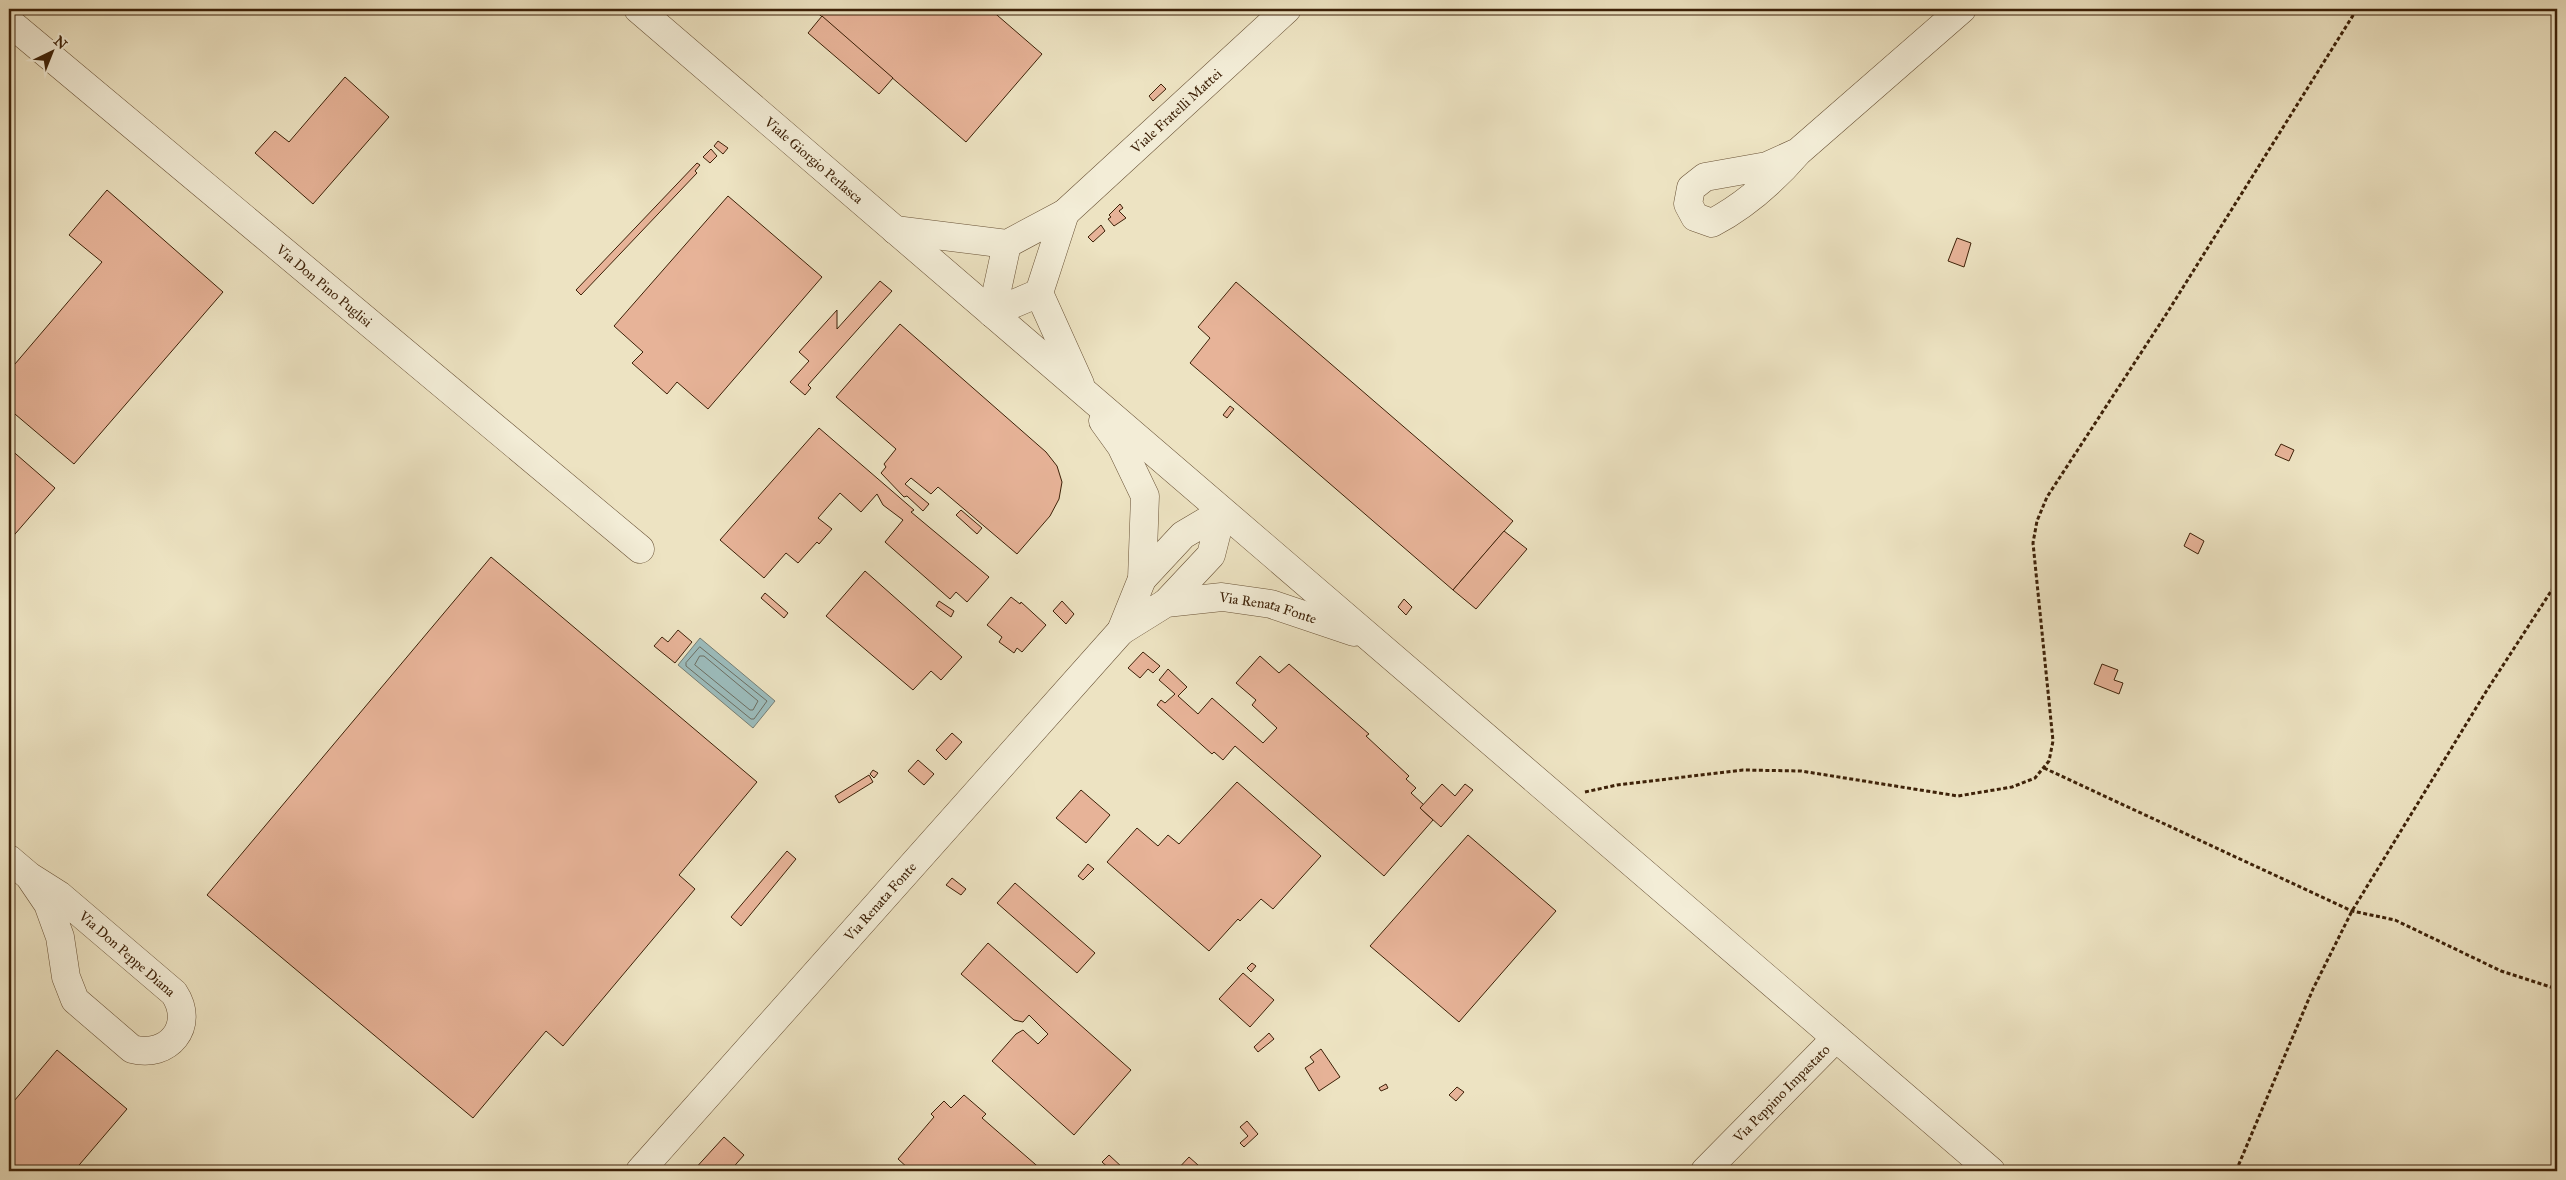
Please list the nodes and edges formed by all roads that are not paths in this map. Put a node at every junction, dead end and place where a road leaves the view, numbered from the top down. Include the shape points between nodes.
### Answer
1 (638, 9) edge
2 (1287, 9) edge
3 (1962, 9) edge
4 (9, 22) edge
5 (1798, 152) dead end
6 (1065, 213) junction
7 (895, 230) junction
8 (1008, 244) junction
9 (1039, 293) junction
10 (992, 313) junction
11 (1084, 393) junction
12 (1222, 512) junction
13 (640, 549) dead end
14 (1142, 579) junction
15 (1166, 603) junction
16 (1121, 631) junction
17 (1368, 637) junction
18 (19, 867) edge
19 (1836, 1038) junction
20 (640, 1171) edge
21 (1705, 1171) edge
22 (1991, 1171) edge

1 - 7 street, Viale Giorgio Perlasca
2 - 6 street, Viale Fratelli Mattei
3 - 5 street
4 - 13 street, Via Don Pino Puglisi
6 - 8 street, Viale Fratelli Mattei
6 - 9 street, Viale Fratelli Mattei
7 - 8 street
7 - 10 street, Viale Giorgio Perlasca
8 - 10 street
9 - 10 street
9 - 11 street
10 - 11 street, Viale Giorgio Perlasca
11 - 12 street
11 - 14 street, Via Renata Fonte via 1121,446 1145,496
12 - 14 street, Via Renata Fonte via 1183,535
12 - 15 street, Via Renata Fonte via 1212,555
12 - 17 street
14 - 16 street, Via Renata Fonte
15 - 16 street, Via Renata Fonte
15 - 17 street, Via Renata Fonte via 1222,597 1272,604
16 - 20 street, Via Renata Fonte
17 - 19 street
18 - 18 street, Via Don Peppe Diana via 48,904 60,937 66,977 75,1000 132,1049 143,1052 165,1046 179,1031 183,1021 183,1011 174,993 59,895
19 - 21 street, Via Peppino Impastato
19 - 22 street

